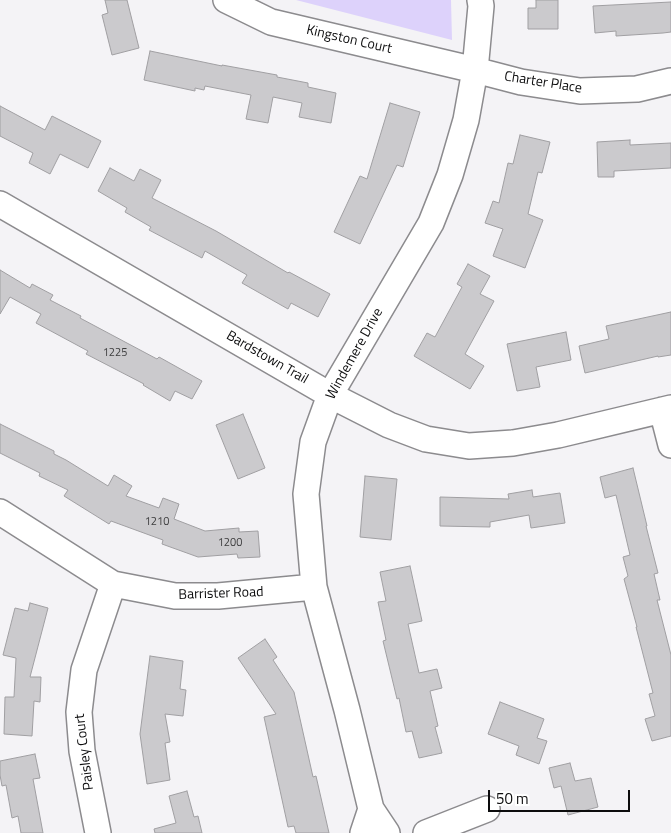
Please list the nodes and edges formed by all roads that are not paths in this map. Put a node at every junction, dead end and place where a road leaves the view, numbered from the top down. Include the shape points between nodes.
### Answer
1 (226, 0) edge
2 (480, 0) edge
3 (475, 70) junction
4 (671, 81) edge
5 (0, 204) edge
6 (330, 395) junction
7 (666, 409) edge
8 (671, 445) edge
9 (0, 512) edge
10 (113, 584) junction
11 (314, 587) junction
12 (371, 809) junction
13 (487, 809) dead end
14 (98, 833) edge
15 (363, 833) edge
16 (388, 833) edge
17 (426, 833) edge

1 - 3 street, Kingston Court via 271,22
2 - 3 street, Windemere Drive
3 - 4 street, Charter Place via 522,82 580,91 637,89
3 - 6 street, Windemere Drive via 466,120 450,175 431,223
5 - 6 street, Bardstown Trail
6 - 7 street, Bardstown Trail via 389,425 426,439 469,446 558,436
6 - 11 street, Windemere Drive via 313,442 306,494
7 - 8 street
9 - 10 street, Barrister Road
10 - 11 street, Barrister Road via 175,596 218,596
10 - 14 street, Paisley Court via 84,670 79,712 82,751
11 - 12 street, Windemere Drive
12 - 15 street
12 - 16 street, Windemere Drive
13 - 17 street

